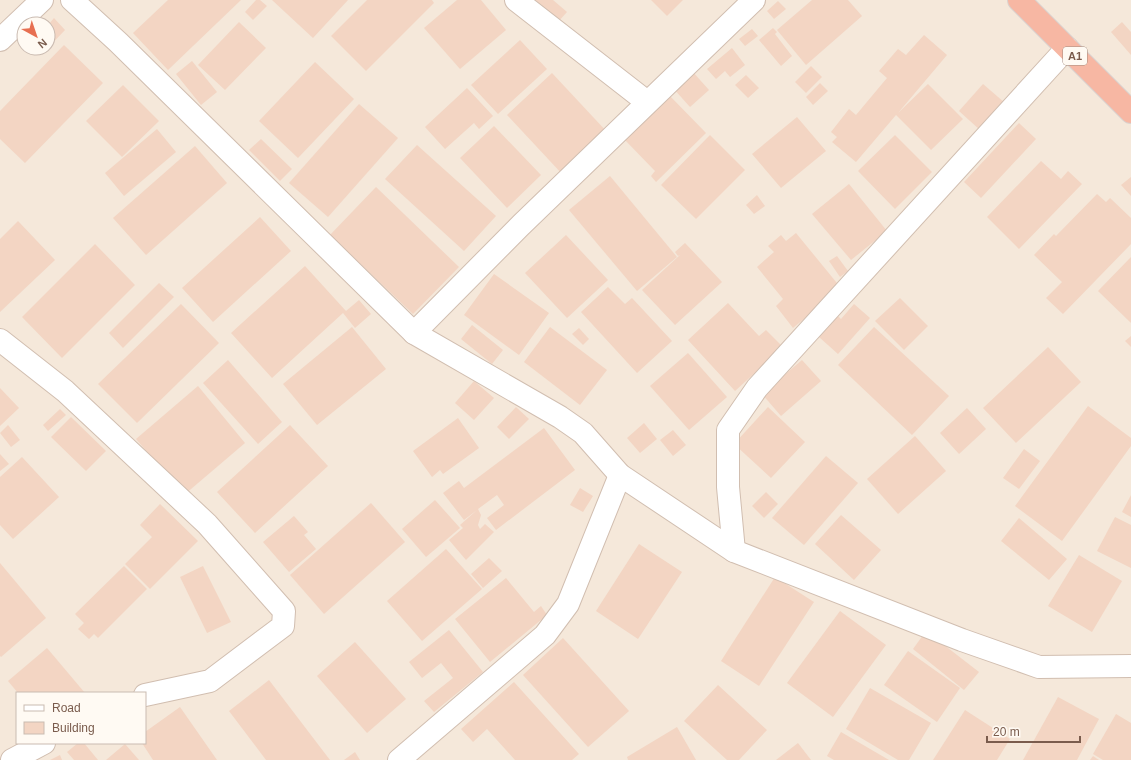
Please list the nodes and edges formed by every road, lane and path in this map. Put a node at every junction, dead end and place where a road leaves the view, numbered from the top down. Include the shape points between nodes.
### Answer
1 (42, 0) edge
2 (72, 0) edge
3 (516, 0) edge
4 (754, 0) edge
5 (1019, 0) edge
6 (0, 40) edge
7 (1067, 48) junction
8 (648, 102) junction
9 (1131, 112) edge
10 (414, 333) junction
11 (0, 340) edge
12 (620, 475) junction
13 (734, 551) junction
14 (1131, 666) edge
15 (146, 695) edge
16 (42, 744) edge
17 (12, 760) edge
18 (399, 760) edge

1 - 6 street
2 - 10 street
3 - 8 street
4 - 8 street
5 - 7 highway, A1
7 - 9 highway, A1
7 - 13 street via 763,382 728,430 728,487
8 - 10 street
10 - 12 street via 560,417 583,433
11 - 15 street via 65,391 207,524 284,611 283,626 210,682
12 - 13 street
12 - 18 street via 568,604 545,635
13 - 14 street via 962,640 1039,667
16 - 17 street

